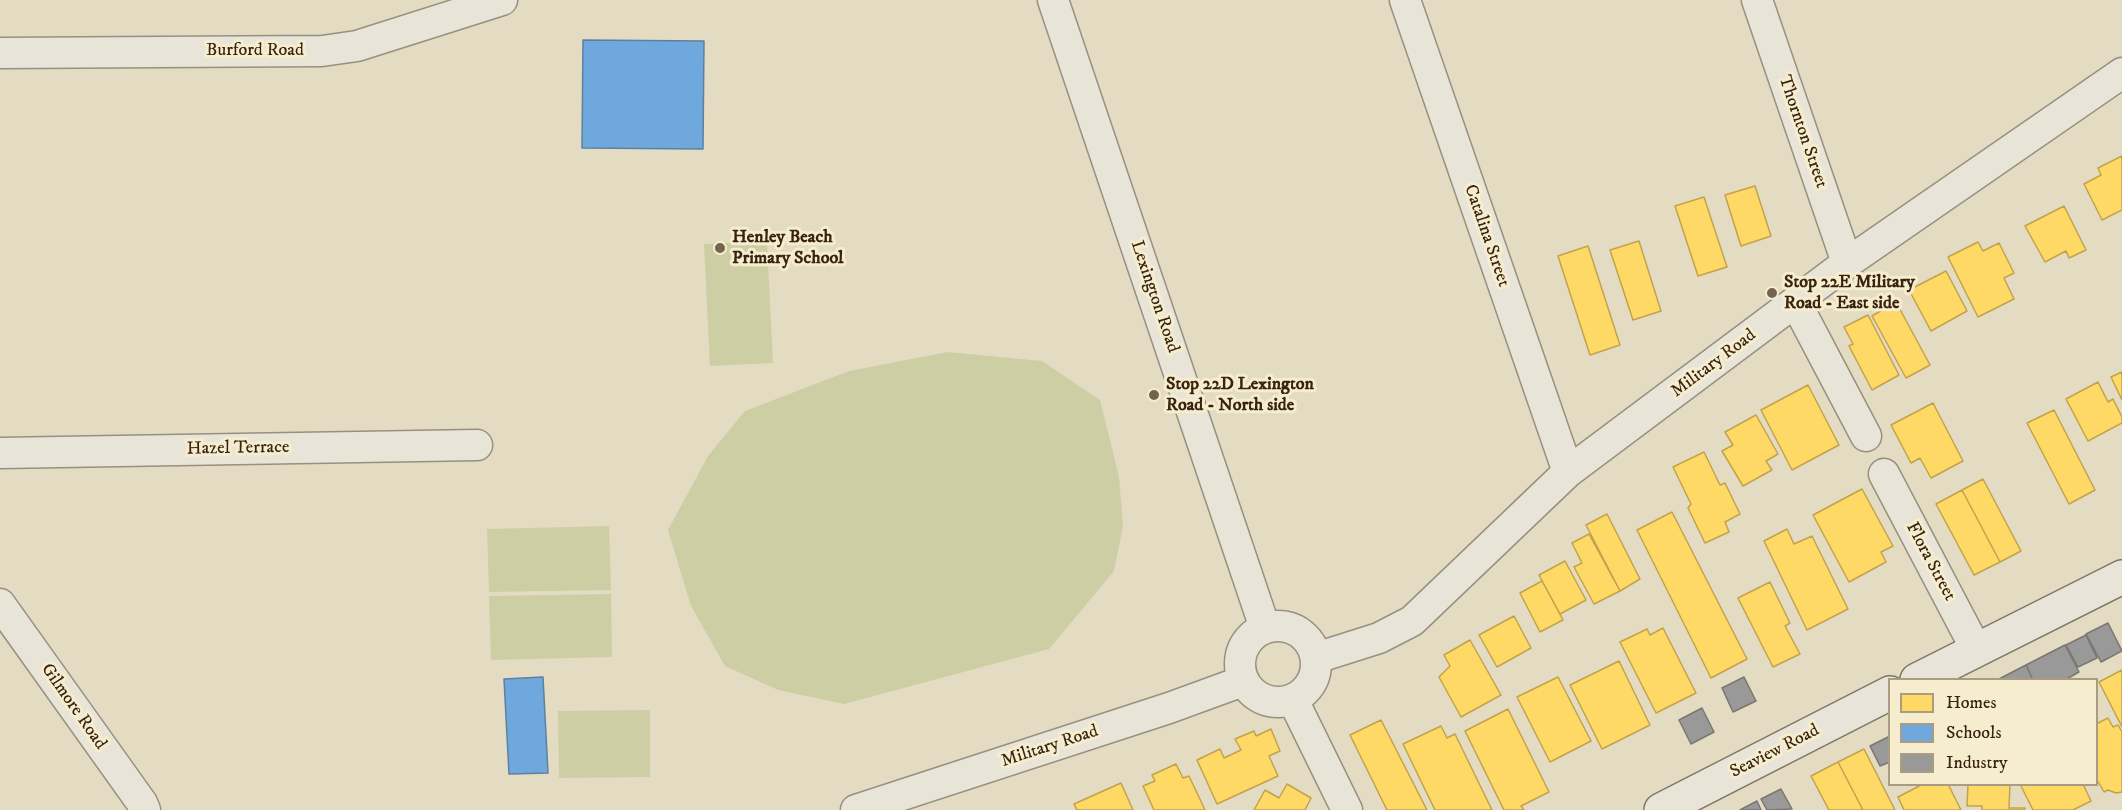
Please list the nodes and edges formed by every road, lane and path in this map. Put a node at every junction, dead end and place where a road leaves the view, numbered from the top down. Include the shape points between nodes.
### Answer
1 (502, 0) edge
2 (1053, 0) edge
3 (1405, 0) edge
4 (1757, 0) edge
5 (0, 53) edge
6 (2122, 73) edge
7 (1847, 263) junction
8 (1792, 306) junction
9 (1866, 436) dead end
10 (477, 445) dead end
11 (0, 453) edge
12 (1568, 472) junction
13 (1884, 474) dead end
14 (2122, 577) edge
15 (0, 604) edge
16 (1265, 628) junction
17 (1976, 649) junction
18 (1316, 657) junction
19 (1921, 678) edge
20 (1243, 681) junction
21 (1888, 694) edge
22 (1293, 700) junction
23 (145, 810) edge
24 (856, 810) edge
25 (1347, 810) edge
26 (1661, 810) edge

1 - 5 street, Burford Road via 357,46 321,51
2 - 16 street, Lexington Road
3 - 12 street, Catalina Street
4 - 7 street, Thornton Street
6 - 7 street, Military Road
7 - 8 street, Military Road
8 - 9 street via 1797,305
8 - 12 street, Military Road
10 - 11 street, Hazel Terrace
12 - 18 street, Military Road via 1412,621 1379,638
13 - 17 street, Flora Street
14 - 17 main road
15 - 23 street, Gilmore Road
16 - 18 street via 1290,627 1310,642
16 - 20 street via 1245,644 1240,666
17 - 19 main road
18 - 22 street via 1312,682 1306,692
20 - 22 street via 1265,701
20 - 24 street, Military Road
21 - 26 main road, Seaview Road
22 - 25 street

